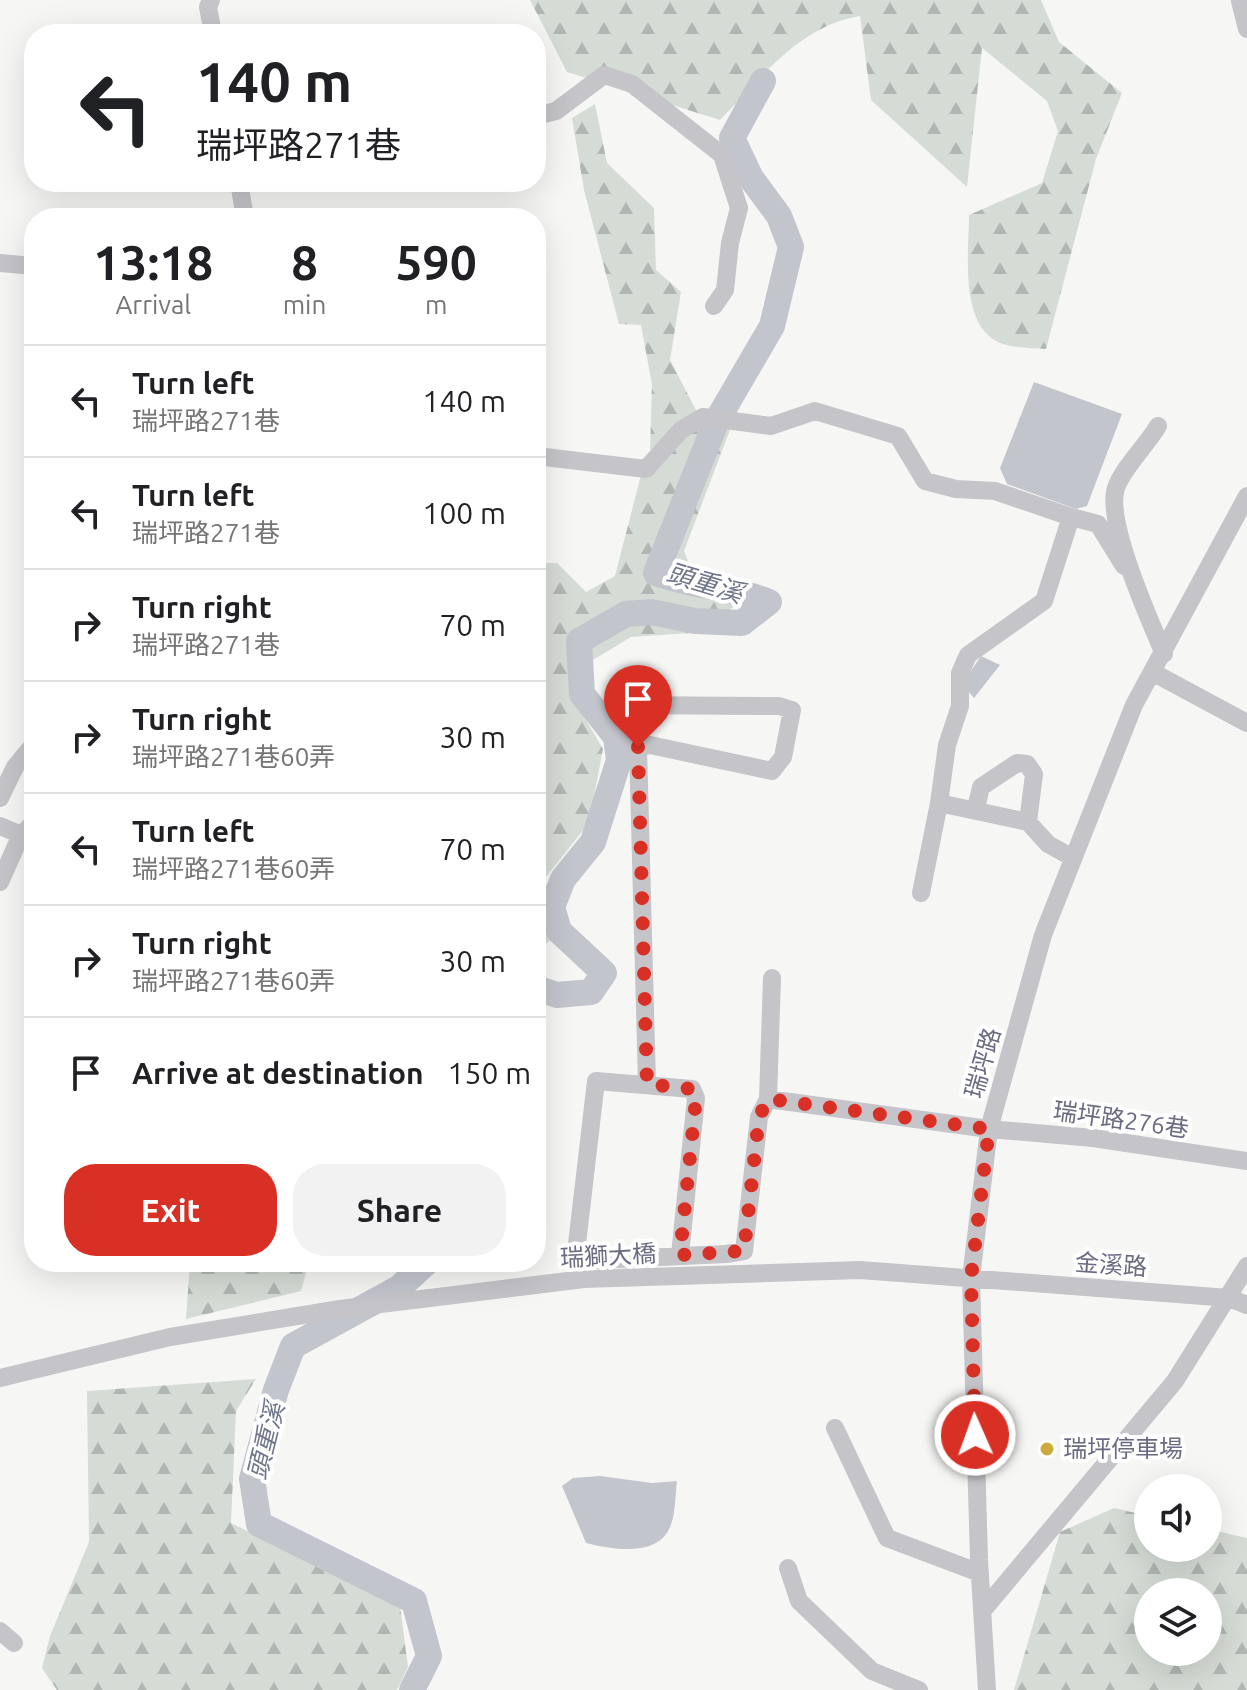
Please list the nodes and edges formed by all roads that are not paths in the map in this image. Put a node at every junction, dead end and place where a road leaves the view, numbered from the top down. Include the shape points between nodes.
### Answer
1 (211, 0) edge
2 (1240, 1) edge
3 (211, 24) edge
4 (1247, 29) edge
5 (546, 114) edge
6 (0, 263) edge
7 (24, 265) edge
8 (714, 306) dead end
9 (1158, 426) dead end
10 (546, 457) edge
11 (1247, 496) edge
12 (1071, 517) junction
13 (1132, 579) junction
14 (1164, 654) junction
15 (1154, 673) junction
16 (1247, 723) edge
17 (638, 747) junction
18 (24, 756) edge
19 (0, 798) edge
20 (939, 803) junction
21 (976, 808) junction
22 (1028, 822) junction
23 (0, 826) edge
24 (24, 837) edge
25 (24, 843) edge
26 (1073, 858) junction
27 (0, 882) edge
28 (921, 893) dead end
29 (772, 978) dead end
30 (647, 1084) junction
31 (768, 1099) junction
32 (989, 1129) junction
33 (1247, 1161) edge
34 (680, 1255) junction
35 (1247, 1266) edge
36 (971, 1278) junction
37 (1229, 1298) junction
38 (1247, 1305) edge
39 (0, 1378) edge
40 (835, 1428) dead end
41 (788, 1568) dead end
42 (980, 1573) junction
43 (984, 1609) junction
44 (919, 1690) edge
45 (987, 1690) edge

1 - 3 street
2 - 4 street
5 - 8 street via 604,75 632,84 717,149 739,208 725,290
6 - 7 street
9 - 13 street via 1115,490
10 - 12 street via 646,469 681,430 703,417 771,426 815,411 898,436 925,481 995,491
11 - 14 street, 瑞坪路
12 - 13 street via 1098,524
12 - 20 street via 1044,601 968,655 960,673 960,706 947,745
13 - 14 street
14 - 15 street, 瑞坪路
15 - 16 street
15 - 26 street, 瑞坪路 via 1134,705
17 - 17 street via 650,745 772,771 783,757 792,710 613,705
17 - 30 street
18 - 19 street
20 - 21 street
20 - 28 street
21 - 22 street
21 - 22 street via 981,787 1017,763 1027,764 1034,774
22 - 26 street via 1048,844
23 - 24 street
25 - 27 street
26 - 32 street, 瑞坪路 via 1043,935
29 - 31 street
30 - 34 street via 692,1089 696,1098
30 - 34 street via 596,1081 575,1261
31 - 32 street, 瑞坪路276巷
31 - 34 street via 759,1117 744,1251
32 - 33 street, 瑞坪路276巷
32 - 36 street, 瑞坪路
35 - 37 street
36 - 37 street, 金溪路
36 - 39 street, 瑞獅大橋 via 860,1270 584,1279 340,1309 170,1337
36 - 42 street, 瑞坪路
37 - 38 street, 金溪路
37 - 43 street via 1175,1381
40 - 42 street via 887,1538
41 - 44 street via 799,1601 872,1671
42 - 43 street, 瑞坪路
43 - 45 street, 瑞坪路

